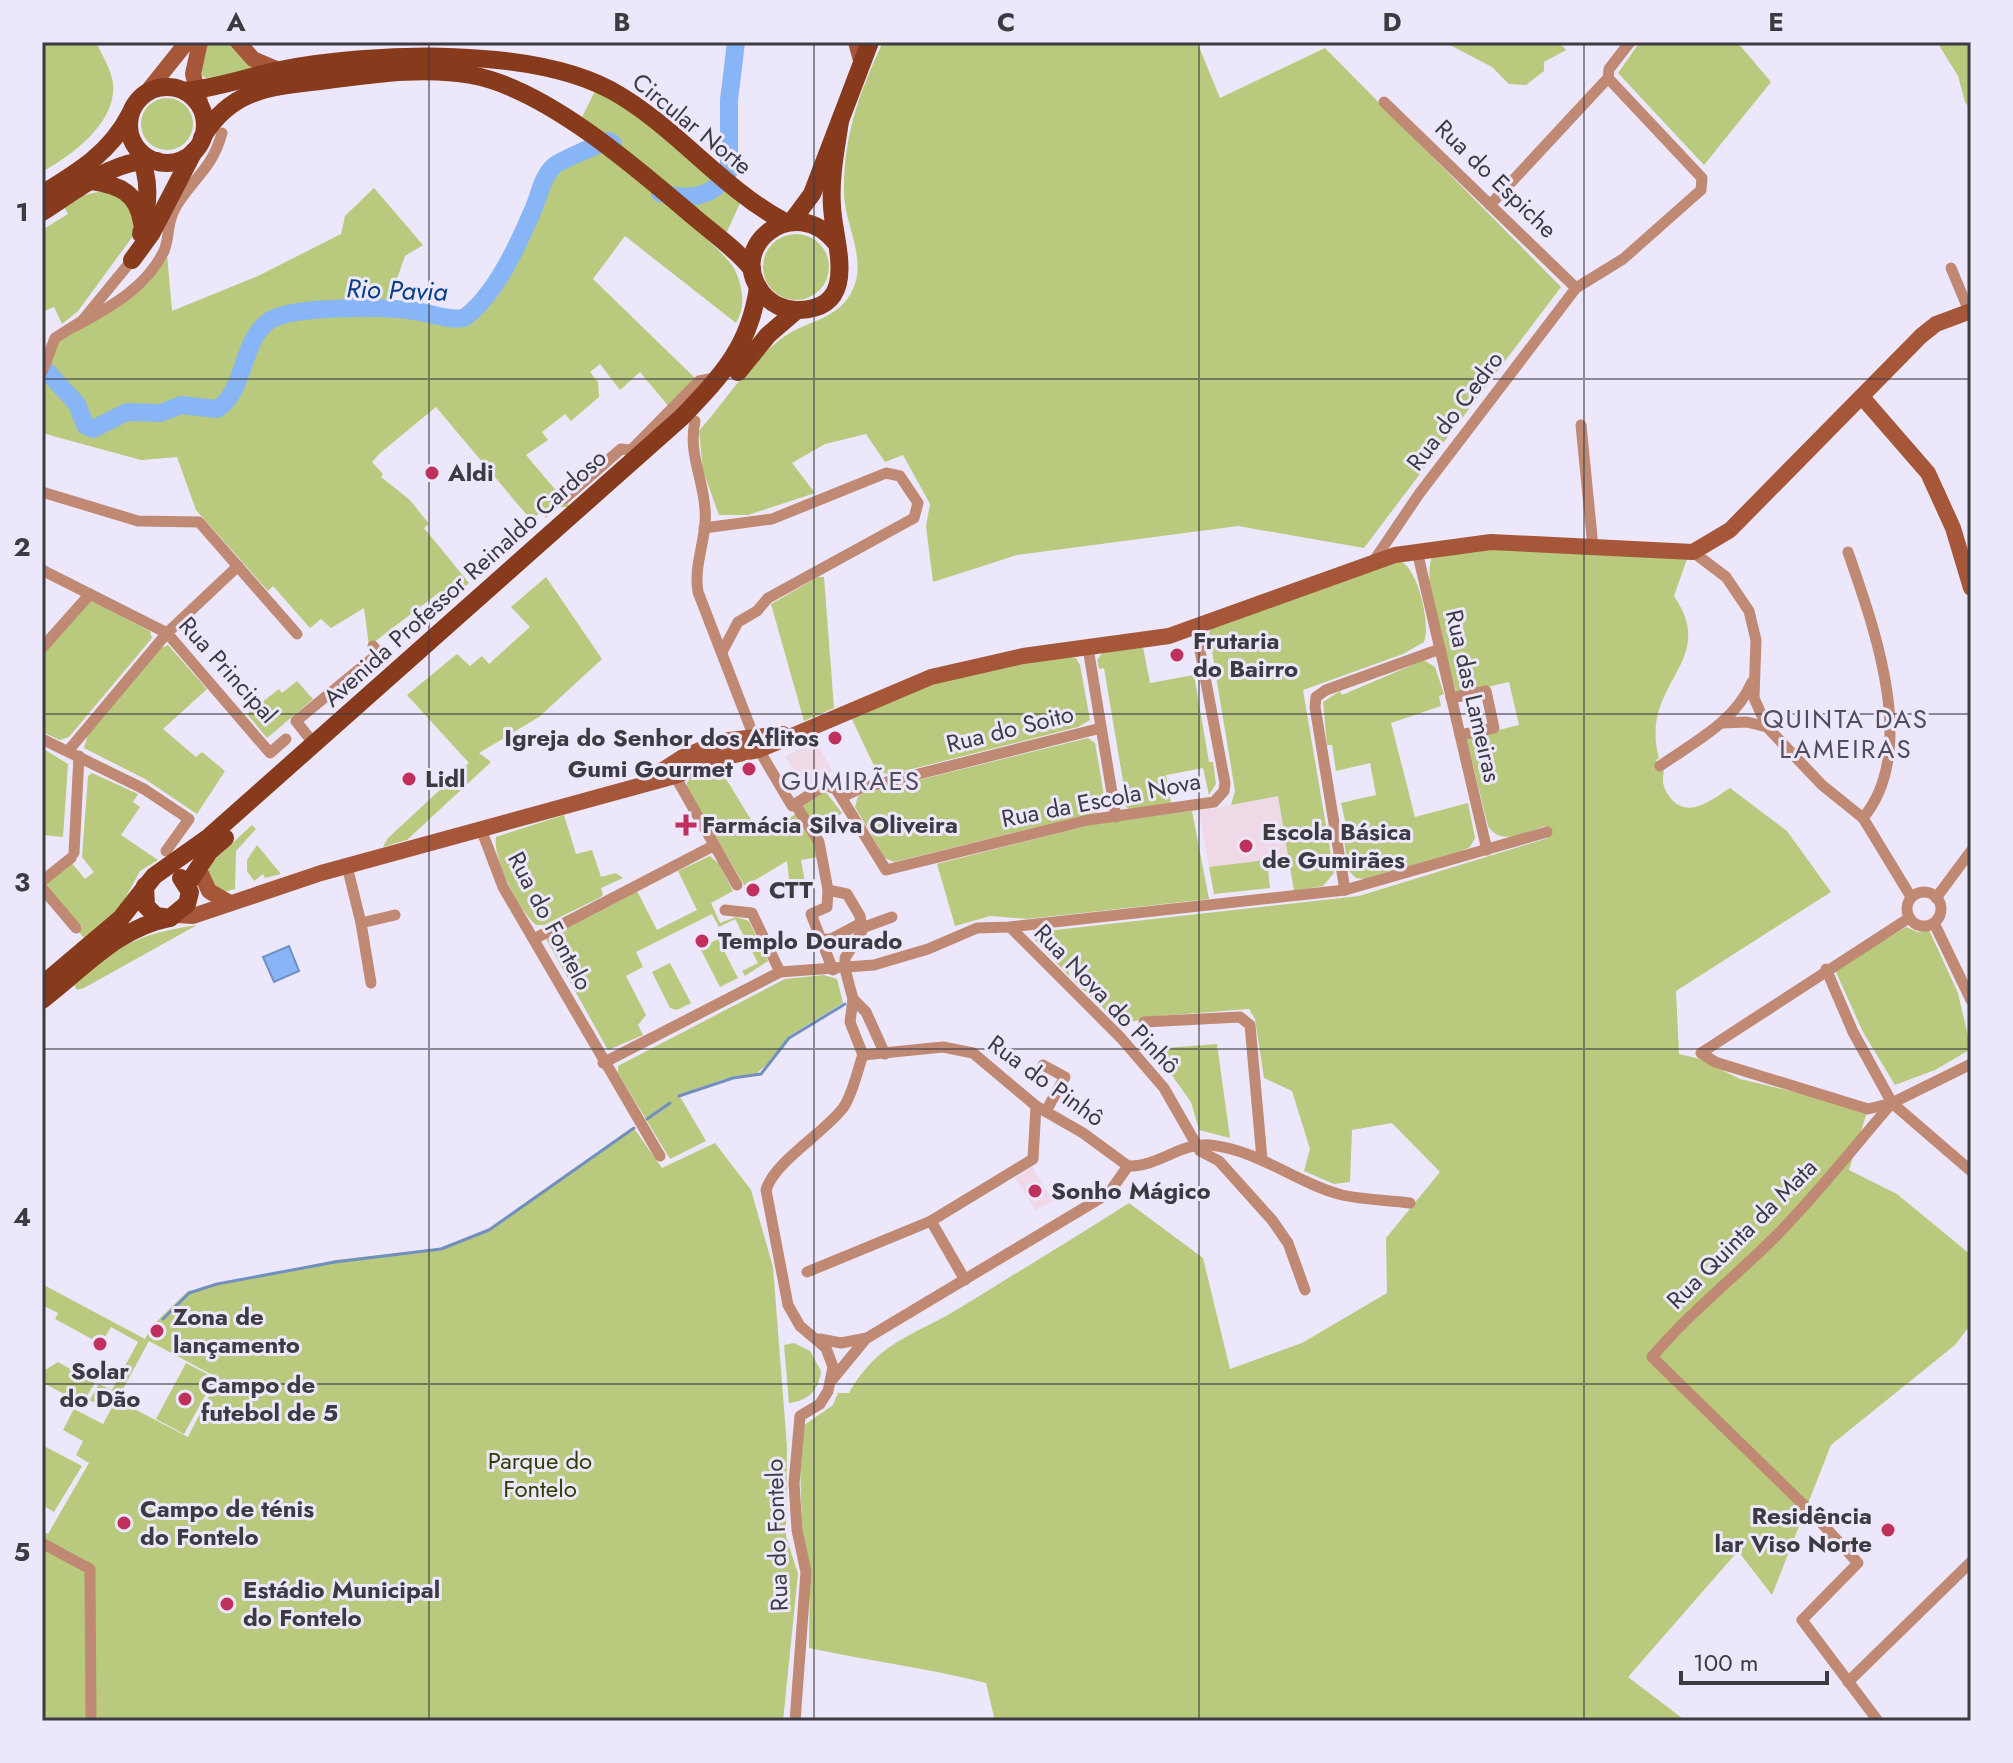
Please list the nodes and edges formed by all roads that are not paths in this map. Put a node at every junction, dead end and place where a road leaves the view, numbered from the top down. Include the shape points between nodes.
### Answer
1 (187, 42) edge
2 (200, 42) edge
3 (238, 42) edge
4 (856, 42) edge
5 (870, 42) edge
6 (1630, 42) edge
7 (862, 64) junction
8 (279, 70) junction
9 (1608, 78) junction
10 (190, 91) junction
11 (147, 92) junction
12 (1384, 102) dead end
13 (133, 108) junction
14 (840, 121) junction
15 (222, 133) dead end
16 (199, 144) junction
17 (145, 157) junction
18 (92, 181) junction
19 (42, 194) edge
20 (1490, 205) junction
21 (42, 212) edge
22 (789, 222) junction
23 (143, 227) junction
24 (836, 243) junction
25 (132, 260) junction
26 (1951, 268) dead end
27 (755, 278) junction
28 (110, 287) junction
29 (1576, 288) junction
30 (118, 302) junction
31 (797, 310) junction
32 (1970, 311) edge
33 (76, 326) junction
34 (42, 372) edge
35 (1862, 397) junction
36 (695, 421) junction
37 (1581, 425) dead end
38 (600, 479) junction
39 (42, 492) edge
40 (564, 499) dead end
41 (704, 528) junction
42 (1593, 547) junction
43 (1417, 551) junction
44 (1693, 552) junction
45 (1848, 552) dead end
46 (1373, 562) junction
47 (238, 566) junction
48 (42, 570) edge
49 (1971, 588) edge
50 (90, 594) junction
51 (1196, 629) junction
52 (167, 633) junction
53 (297, 634) dead end
54 (373, 646) dead end
55 (42, 648) edge
56 (1088, 648) junction
57 (1440, 649) junction
58 (722, 652) junction
59 (1754, 678) junction
60 (1451, 698) junction
61 (1722, 723) junction
62 (1767, 727) junction
63 (1101, 728) junction
64 (1460, 735) junction
65 (42, 739) edge
66 (286, 739) dead end
67 (314, 744) junction
68 (755, 746) junction
69 (74, 753) junction
70 (1660, 766) dead end
71 (672, 771) junction
72 (842, 797) junction
73 (795, 804) junction
74 (1116, 817) junction
75 (1863, 818) junction
76 (481, 829) junction
77 (1547, 832) dead end
78 (713, 846) junction
79 (1487, 850) junction
80 (166, 851) dead end
81 (1971, 851) edge
82 (347, 866) junction
83 (198, 867) junction
84 (152, 880) junction
85 (42, 881) edge
86 (737, 885) dead end
87 (42, 888) edge
88 (189, 889) junction
89 (828, 890) junction
90 (1345, 890) junction
91 (1911, 897) junction
92 (1936, 898) junction
93 (228, 902) junction
94 (725, 910) dead end
95 (395, 915) dead end
96 (174, 916) junction
97 (892, 917) dead end
98 (1909, 918) junction
99 (361, 923) junction
100 (1934, 923) junction
101 (861, 925) junction
102 (1010, 927) junction
103 (76, 928) dead end
104 (534, 939) junction
105 (820, 939) junction
106 (839, 969) junction
107 (1826, 969) junction
108 (780, 972) junction
109 (371, 983) dead end
110 (42, 985) edge
111 (853, 999) junction
112 (42, 1000) edge
113 (1971, 1000) edge
114 (1144, 1022) dead end
115 (885, 1054) junction
116 (863, 1055) junction
117 (603, 1063) junction
118 (1971, 1064) edge
119 (1043, 1065) dead end
120 (1892, 1103) junction
121 (1041, 1109) junction
122 (1194, 1144) junction
123 (660, 1156) dead end
124 (1262, 1159) junction
125 (1128, 1166) junction
126 (1971, 1171) edge
127 (1410, 1203) dead end
128 (931, 1221) junction
129 (807, 1272) dead end
130 (965, 1280) junction
131 (1305, 1290) dead end
132 (867, 1338) junction
133 (820, 1339) junction
134 (832, 1380) junction
135 (42, 1543) edge
136 (1971, 1562) edge
137 (1848, 1682) junction
138 (91, 1721) edge
139 (795, 1721) edge
140 (1878, 1721) edge

1 - 11 street
2 - 10 street
3 - 8 street via 253,59
4 - 7 street
5 - 7 main road
6 - 9 street
7 - 14 main road
8 - 10 main road, Circular Norte
8 - 22 main road, Circular Norte via 453,57 567,71 598,82 636,106 737,191
9 - 20 street
9 - 29 street via 1703,184 1623,259
10 - 11 main road via 165,87
10 - 16 main road via 203,114
11 - 13 main road
12 - 20 street, Rua do Espiche
13 - 17 main road via 129,129
13 - 19 main road via 104,152
14 - 22 main road via 812,194
14 - 24 main road via 832,184
15 - 30 street via 215,158 168,223 163,253
16 - 17 main road via 178,161
16 - 25 main road
16 - 27 main road via 223,108 258,91 417,72 486,78 575,124 627,159 714,234
17 - 18 main road
17 - 23 main road via 148,196
18 - 21 main road
18 - 23 main road via 130,195
20 - 29 street, Rua do Espiche
22 - 24 main road via 818,225
22 - 27 main road via 760,240
23 - 25 main road
24 - 31 main road via 842,266 835,289 818,305
25 - 28 street
26 - 32 street
27 - 31 main road via 774,304
27 - 38 main road, Avenida Professor Reinaldo Cardoso via 754,319 719,377 682,417
28 - 30 street via 110,298
28 - 33 street
29 - 46 street, Rua do Cedro
30 - 33 street
31 - 36 main road, Avenida Professor Reinaldo Cardoso via 768,335
32 - 35 street via 1936,324
33 - 34 street via 55,338
35 - 44 street via 1730,530
35 - 49 street via 1928,473 1953,528
36 - 41 street via 692,449 706,510
36 - 83 main road, Avenida Professor Reinaldo Cardoso via 213,848
37 - 42 street
38 - 40 street
38 - 67 main road, Avenida Professor Reinaldo Cardoso
39 - 47 street via 138,521 199,522
41 - 58 street via 696,582
41 - 58 street via 772,519 886,473 900,476 918,503 914,518 768,598 738,622
42 - 43 street via 1482,543
42 - 44 street
43 - 46 street
43 - 57 street, Rua das Lameiras
44 - 59 street via 1726,577 1749,611 1756,640
45 - 75 street via 1874,629 1889,720 1883,780 1876,803
46 - 51 street
47 - 52 street
47 - 53 street
48 - 50 street, Rua Principal
50 - 52 street, Rua Principal
50 - 55 street
51 - 56 street
51 - 74 street, Rua da Escola Nova via 1224,791 1214,802
52 - 66 street, Rua Principal via 270,753
52 - 69 street
54 - 67 street via 379,653 296,721
56 - 63 street
56 - 68 street via 946,673
57 - 60 street, Rua das Lameiras
57 - 90 street via 1316,697
58 - 68 street
59 - 61 street
59 - 62 street via 1754,698
60 - 64 street, Rua das Lameiras
60 - 64 street via 1486,691 1494,728
61 - 62 street
61 - 70 street
62 - 75 street via 1822,785
63 - 72 street, Rua do Soito
63 - 74 street
64 - 79 street, Rua das Lameiras
65 - 69 street
67 - 84 main road, Avenida Professor Reinaldo Cardoso
68 - 71 street via 721,741
68 - 73 street
69 - 80 street via 189,819
69 - 85 street via 72,855
71 - 76 street via 634,788
71 - 78 street
72 - 73 street via 831,786
72 - 74 street, Rua da Escola Nova via 886,870
73 - 89 street via 819,842
75 - 91 street
76 - 82 street
76 - 104 street, Rua do Fontelo via 496,874
77 - 79 street
78 - 86 street
78 - 104 street
79 - 90 street
81 - 92 street
82 - 93 street
82 - 99 street
83 - 88 main road, Avenida Professor Reinaldo Cardoso
83 - 93 street via 209,891
84 - 88 main road via 174,873
84 - 96 main road via 146,906 156,916
84 - 110 main road, Avenida Professor Reinaldo Cardoso via 121,918
87 - 103 street
88 - 93 street
88 - 96 main road via 187,904
89 - 101 street via 847,894
89 - 105 street via 827,907 811,914
90 - 102 street
91 - 92 street via 1924,892
91 - 98 street
92 - 100 street via 1941,908
93 - 96 street via 193,916
94 - 108 street via 752,913
95 - 99 street
96 - 112 main road via 118,937
97 - 101 street
98 - 100 street via 1923,926
98 - 107 street
99 - 109 street
100 - 113 street
101 - 105 street
101 - 106 street
102 - 106 street via 977,928 915,954
102 - 122 street, Rua Nova do Pinhô via 1151,1072
104 - 117 street, Rua do Fontelo
105 - 106 street
106 - 108 street
106 - 111 street
107 - 120 street
107 - 120 street via 1701,1053 1715,1062 1868,1109
108 - 117 street
111 - 115 street via 870,1019
111 - 116 street via 850,1022
114 - 124 street via 1246,1020
115 - 116 street, Rua do Pinhô
115 - 121 street, Rua do Pinhô via 943,1047 973,1053
116 - 133 street via 845,1105 772,1176 766,1190 788,1305 800,1326
117 - 123 street, Rua do Fontelo
118 - 120 street
119 - 121 street via 1065,1077
120 - 126 street
120 - 137 street, Rua Quinta da Mata via 1775,1237 1652,1357 1858,1563 1802,1620
121 - 125 street, Rua do Pinhô
121 - 128 street via 1033,1159
122 - 124 street via 1232,1148
122 - 125 street via 1150,1164
122 - 131 street, Rua Nova do Pinhô via 1219,1161 1272,1220 1288,1243
124 - 127 street via 1341,1195
125 - 130 street via 1109,1193
128 - 129 street
128 - 130 street
130 - 132 street
132 - 133 street via 841,1343
132 - 134 street, Rua do Fontelo
133 - 134 street via 830,1357
134 - 139 street, Rua do Fontelo via 820,1404 800,1416 796,1434 795,1499 806,1572
135 - 138 street via 90,1569
136 - 137 street
137 - 140 street

